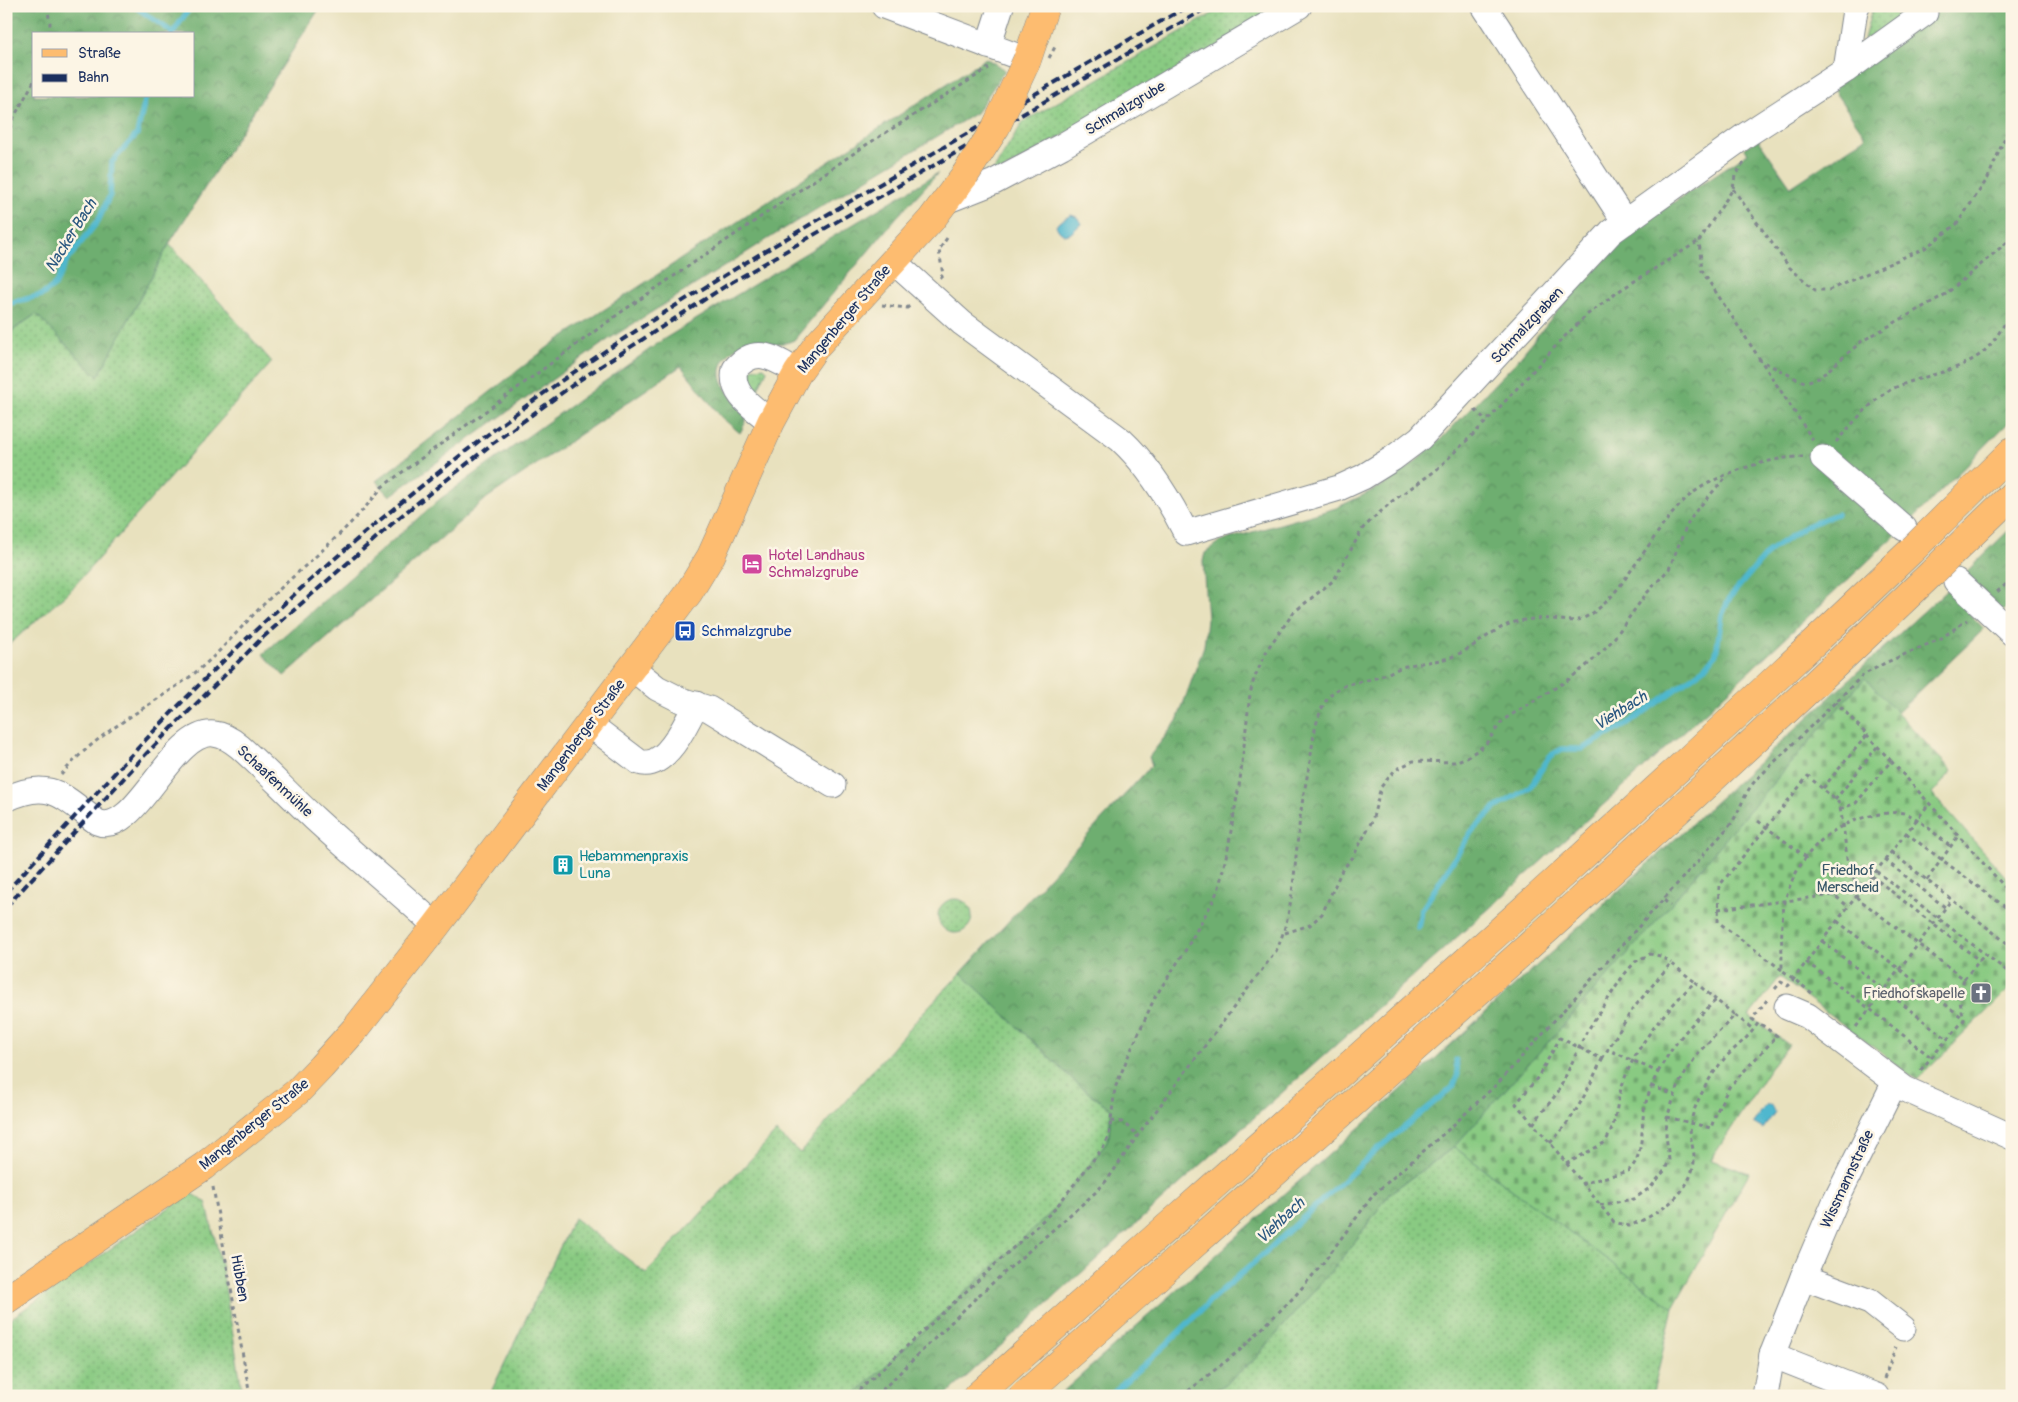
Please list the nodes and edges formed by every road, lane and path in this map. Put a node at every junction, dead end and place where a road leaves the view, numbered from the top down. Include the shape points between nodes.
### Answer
1 (47, 6) edge
2 (884, 6) edge
3 (1002, 6) edge
4 (1045, 6) edge
5 (1299, 6) edge
6 (1484, 6) edge
7 (1857, 6) edge
8 (1918, 6) edge
9 (49, 32) edge
10 (988, 46) junction
11 (1019, 57) junction
12 (1846, 70) junction
13 (32, 85) edge
14 (2012, 120) edge
15 (1746, 135) junction
16 (6, 143) edge
17 (1733, 189) junction
18 (946, 201) junction
19 (1625, 222) junction
20 (2012, 238) edge
21 (1699, 241) junction
22 (893, 261) junction
23 (2012, 313) edge
24 (1758, 359) junction
25 (798, 372) junction
26 (771, 422) junction
27 (2012, 451) edge
28 (1823, 458) junction
29 (1730, 473) junction
30 (2012, 495) edge
31 (1914, 537) junction
32 (1946, 570) junction
33 (1984, 606) junction
34 (2012, 633) edge
35 (632, 668) junction
36 (1836, 702) junction
37 (696, 704) junction
38 (589, 724) junction
39 (1867, 735) junction
40 (1877, 747) junction
41 (1891, 761) junction
42 (833, 785) dead end
43 (1823, 788) junction
44 (52, 790) junction
45 (6, 800) edge
46 (1835, 800) junction
47 (1929, 804) junction
48 (1840, 809) junction
49 (1917, 820) junction
50 (1758, 821) dead end
51 (1843, 824) junction
52 (1766, 827) junction
53 (1906, 833) junction
54 (1958, 836) junction
55 (1950, 846) junction
56 (1891, 852) junction
57 (1806, 857) junction
58 (1885, 860) junction
59 (1940, 860) junction
60 (1876, 871) junction
61 (1872, 876) junction
62 (1927, 880) junction
63 (1864, 887) junction
64 (2012, 895) edge
65 (1856, 897) junction
66 (1952, 899) junction
67 (1664, 900) junction
68 (1783, 902) junction
69 (1670, 906) dead end
70 (1849, 907) junction
71 (1946, 908) junction
72 (1718, 909) junction
73 (2012, 912) edge
74 (1939, 918) junction
75 (1837, 921) junction
76 (1934, 924) junction
77 (436, 926) junction
78 (1285, 933) junction
79 (1822, 941) junction
80 (1919, 944) junction
81 (2012, 947) edge
82 (1985, 954) junction
83 (1980, 961) junction
84 (1806, 962) junction
85 (1671, 963) junction
86 (1900, 969) junction
87 (1782, 970) junction
88 (2012, 975) edge
89 (1794, 978) junction
90 (1964, 979) junction
91 (1695, 982) junction
92 (1885, 990) junction
93 (1777, 998) junction
94 (1716, 1000) junction
95 (1870, 1009) junction
96 (1735, 1015) junction
97 (1964, 1020) junction
98 (1758, 1023) junction
99 (1856, 1027) dead end
100 (1754, 1030) junction
101 (1947, 1039) junction
102 (1579, 1049) junction
103 (1607, 1049) junction
104 (1932, 1058) junction
105 (1602, 1059) junction
106 (1634, 1061) junction
107 (1658, 1072) junction
108 (1900, 1085) junction
109 (1651, 1086) junction
110 (1675, 1095) junction
111 (1667, 1117) junction
112 (1111, 1121) junction
113 (1691, 1123) junction
114 (1533, 1124) junction
115 (1138, 1135) junction
116 (2012, 1138) edge
117 (1550, 1143) junction
118 (1566, 1164) junction
119 (204, 1166) junction
120 (1581, 1184) junction
121 (1600, 1206) junction
122 (1803, 1278) junction
123 (6, 1300) edge
124 (1903, 1328) joint
125 (1772, 1355) junction
126 (1878, 1391) edge
127 (250, 1396) edge
128 (853, 1396) edge
129 (876, 1396) edge
130 (977, 1396) edge
131 (1023, 1396) edge
132 (1182, 1396) edge
133 (1764, 1396) edge

1 - 9 path
2 - 10 street
3 - 10 street
4 - 11 main road, Mangenberger Straße
5 - 18 street, Schmalzgrube via 1062,146 994,182
6 - 19 street
7 - 12 street
8 - 12 street, Schmalzgraben via 1925,13
10 - 11 street
11 - 18 main road, Mangenberger Straße, bridge via 996,127
11 - 44 path via 866,145 617,315 382,487 368,506 206,662 88,747 66,768
12 - 15 street, Schmalzgraben
13 - 16 path via 13,119
14 - 17 path via 1988,178 1957,224 1919,251 1829,290 1815,290 1789,267
15 - 17 path via 1751,144 1750,150 1735,175
15 - 19 street, Schmalzgraben
17 - 21 path
18 - 22 main road, Mangenberger Straße
19 - 22 street, Schmalzgraben via 1611,232 1420,438 1392,459 1339,488 1186,533 1149,471 1121,440 962,322
20 - 24 path via 1946,294 1862,341 1814,381 1799,380
21 - 24 path via 1702,271
21 - 112 path via 1622,289 1564,336 1487,421 1435,471 1391,502 1364,528 1334,580 1294,612 1273,641 1260,664 1250,694 1240,780 1219,887 1185,951 1155,997 1115,1088
22 - 25 main road, Mangenberger Straße via 817,345
23 - 28 path via 1984,352 1935,376 1891,389 1850,426
24 - 28 path
25 - 26 main road, Mangenberger Straße
25 - 26 street via 770,356 758,355 748,357 735,369 735,388
26 - 35 main road, Mangenberger Straße via 711,556 689,592
27 - 31 main road
28 - 29 path via 1793,457
28 - 31 street
29 - 78 path via 1695,512 1669,568 1612,641 1591,662 1503,720 1485,745 1469,756 1455,762 1413,761 1395,770 1381,787 1372,821 1353,858 1342,870 1322,914 1310,926
29 - 78 path via 1687,498 1614,594 1584,618 1515,622 1458,654 1403,666 1337,689 1328,698 1316,723
30 - 32 main road
31 - 130 main road via 1821,636 1625,817
32 - 33 street
32 - 131 main road
33 - 34 street
33 - 36 path via 1940,639 1885,662 1863,676
35 - 37 street via 657,688
35 - 38 main road, Mangenberger Straße
36 - 39 path
36 - 67 path via 1748,789 1731,824
37 - 38 street via 669,749 648,763 639,762
37 - 42 street
38 - 77 main road, Mangenberger Straße
39 - 40 path
39 - 43 path
40 - 41 path
40 - 46 path
41 - 47 path
41 - 48 path via 1856,803
43 - 46 path
43 - 52 path via 1808,776
44 - 45 street via 35,789
44 - 77 street, Schaafenmühle via 97,822 112,824 126,815 189,743 205,734 221,735 239,747
46 - 48 path
47 - 49 path
47 - 54 path
48 - 51 path
49 - 51 path via 1906,814 1892,813
49 - 53 path
49 - 55 path
50 - 52 path
51 - 57 path via 1824,837
51 - 63 path via 1849,875
52 - 57 path
52 - 72 path via 1719,886
53 - 56 path
53 - 59 path
54 - 55 path
54 - 64 path
55 - 59 path
56 - 58 path
56 - 62 path
57 - 68 path via 1793,876
58 - 60 path
58 - 71 path
59 - 62 path
59 - 73 path
60 - 61 path
60 - 74 path
61 - 63 path
61 - 76 path
62 - 66 path
63 - 65 path
65 - 70 path
65 - 80 path
66 - 71 path
66 - 81 path
67 - 69 path
67 - 132 path via 1484,1096 1374,1194 1320,1267 1261,1330
68 - 70 path via 1834,896
68 - 72 path
68 - 87 path
70 - 75 path
71 - 74 path
72 - 87 path via 1718,922
74 - 76 path
74 - 82 path
75 - 79 path
75 - 86 path
76 - 80 path
76 - 83 path
77 - 119 main road, Mangenberger Straße via 357,1027 321,1067 282,1104
78 - 115 path via 1276,952 1252,985
79 - 84 path
79 - 92 path
80 - 86 path
80 - 90 path
82 - 83 path
82 - 88 path
83 - 90 path
84 - 89 path
84 - 95 path
85 - 91 path
85 - 102 path via 1650,954 1635,962 1623,976
85 - 103 path via 1632,1010
86 - 92 path
86 - 97 path
87 - 89 path
89 - 93 path via 1788,986 1781,982
90 - 97 path via 1958,997
91 - 94 path
91 - 106 path via 1663,1016
92 - 95 path
92 - 101 path
93 - 98 path via 1752,1019
93 - 108 street via 1808,1016
94 - 96 path
94 - 107 path via 1684,1032
95 - 99 path
95 - 104 path
96 - 100 path
96 - 110 path via 1698,1053
97 - 101 path
98 - 100 path
98 - 113 path via 1777,1036 1730,1086 1711,1128
100 - 113 path via 1714,1072 1702,1092
101 - 104 path
102 - 105 path
102 - 114 path via 1558,1092
102 - 114 path via 1560,1038 1538,1077 1516,1104
103 - 105 path
103 - 106 path
104 - 108 path
105 - 117 path via 1581,1105
106 - 107 path
106 - 118 path via 1622,1088 1613,1130 1608,1138
107 - 109 path
108 - 116 street
108 - 122 street, Wissmannstraße via 1835,1202
109 - 110 path
109 - 120 path via 1634,1166 1628,1171
110 - 111 path
111 - 113 path
111 - 121 path via 1669,1160 1665,1170 1651,1187 1634,1199
112 - 115 path via 1122,1122
112 - 128 path via 1104,1145 1054,1210
113 - 121 path via 1695,1161 1688,1182 1675,1198 1648,1218 1629,1226 1614,1222
114 - 117 path
115 - 129 path via 1096,1192 980,1294
117 - 118 path
118 - 120 path
119 - 123 main road, Mangenberger Straße
119 - 127 path, Hübben via 211,1179
120 - 121 path
122 - 124 street via 1870,1302
122 - 125 street, Wissmannstraße
124 - 126 path
125 - 126 street
125 - 133 street, Wissmannstraße

